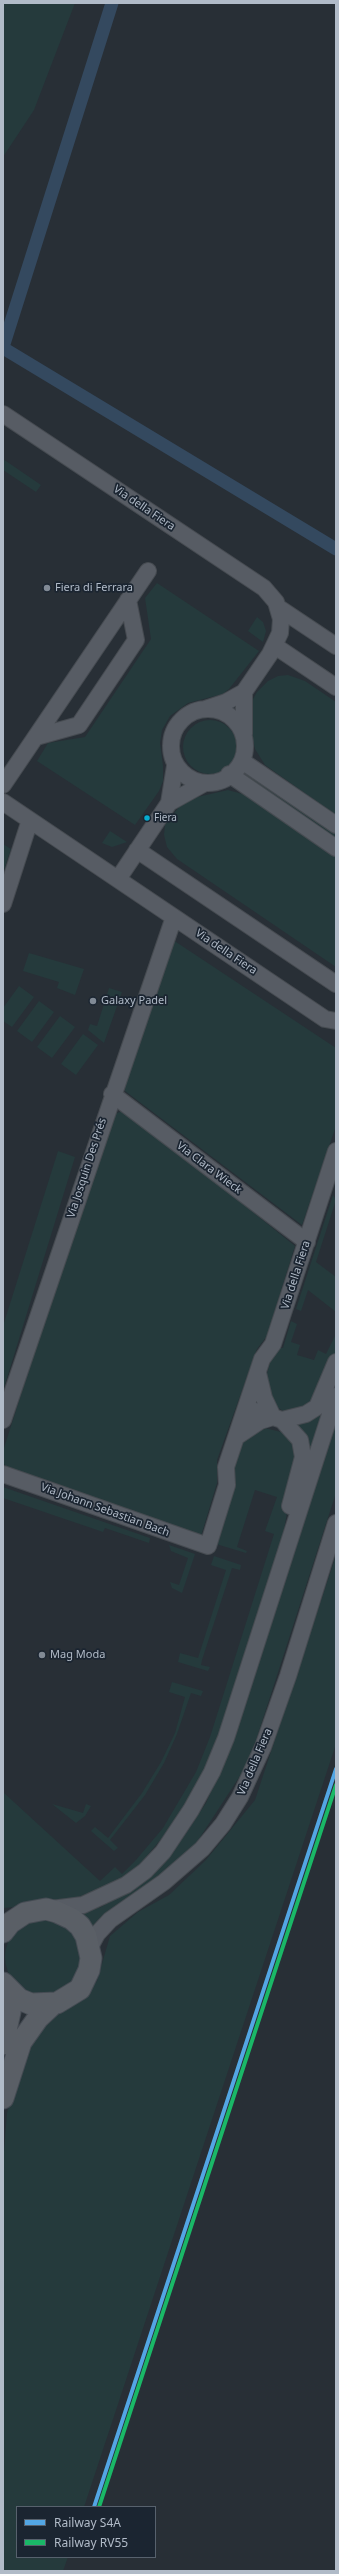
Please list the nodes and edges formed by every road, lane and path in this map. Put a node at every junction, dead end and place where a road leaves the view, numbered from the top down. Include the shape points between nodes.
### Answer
1 (3, 414) edge
2 (148, 571) dead end
3 (128, 600) junction
4 (279, 608) junction
5 (275, 646) junction
6 (336, 646) edge
7 (336, 687) edge
8 (244, 692) junction
9 (205, 709) junction
10 (244, 734) junction
11 (36, 736) junction
12 (242, 761) junction
13 (175, 766) junction
14 (230, 774) junction
15 (205, 783) junction
16 (3, 785) edge
17 (3, 802) edge
18 (170, 802) junction
19 (30, 820) junction
20 (336, 825) edge
21 (336, 848) edge
22 (138, 850) junction
23 (118, 878) junction
24 (3, 904) edge
25 (174, 917) junction
26 (336, 984) edge
27 (336, 1021) edge
28 (112, 1094) junction
29 (336, 1151) edge
30 (306, 1242) junction
31 (336, 1362) edge
32 (258, 1373) junction
33 (336, 1396) edge
34 (246, 1408) junction
35 (277, 1419) junction
36 (3, 1420) edge
37 (236, 1437) junction
38 (3, 1474) edge
39 (336, 1523) edge
40 (291, 1537) junction
41 (208, 1546) joint
42 (46, 1910) junction
43 (10, 1916) edge
44 (3, 1932) edge
45 (90, 1947) junction
46 (3, 1983) edge
47 (3, 1988) edge
48 (53, 2004) junction
49 (3, 2044) edge
50 (3, 2098) edge

1 - 4 street, Via della Fiera via 264,588 273,596
2 - 3 street
3 - 11 street
3 - 11 street via 136,640 84,719 79,725
4 - 5 street via 280,633
4 - 6 street, Via della Fiera
5 - 7 street
5 - 8 street
8 - 9 street
8 - 10 street
9 - 10 street via 213,709 231,716
9 - 13 street via 185,718 176,730 172,747
10 - 12 street via 245,754
11 - 16 street
12 - 14 street
12 - 20 street
13 - 15 street via 188,779
13 - 18 street
14 - 15 street via 215,782
14 - 21 street
15 - 18 street
17 - 19 street, Via della Fiera
18 - 22 street
19 - 23 street, Via della Fiera
19 - 24 street
22 - 23 street
22 - 26 street
23 - 25 street, Via della Fiera
25 - 27 street, Via della Fiera via 325,1019
25 - 28 street, Via Josquin Des Prés
28 - 30 street, Via Clara Wieck
28 - 36 street, Via Josquin Des Prés
29 - 30 street, Via della Fiera
30 - 32 street, Via della Fiera via 273,1344 262,1359
31 - 35 street via 318,1407 306,1414
32 - 34 street, Via della Fiera
32 - 35 street via 264,1398
33 - 40 street
34 - 35 street
34 - 37 street, Via della Fiera
35 - 37 street via 260,1422
35 - 40 street via 296,1434 303,1451 290,1506
37 - 41 street, Via della Fiera via 226,1467 228,1485
38 - 41 street, Via Johann Sebastian Bach
39 - 45 street, Via della Fiera via 263,1747 240,1798 202,1849 164,1882 110,1920 97,1934
40 - 42 street via 226,1738 212,1772 182,1826 154,1862 126,1885 99,1899 73,1908
42 - 43 main road
42 - 45 main road via 72,1919 86,1936
43 - 44 main road
45 - 48 main road via 90,1970 84,1983 74,1994
46 - 48 main road via 19,1999 31,2004
47 - 49 main road via 10,2012
48 - 50 main road via 38,2018 22,2042

